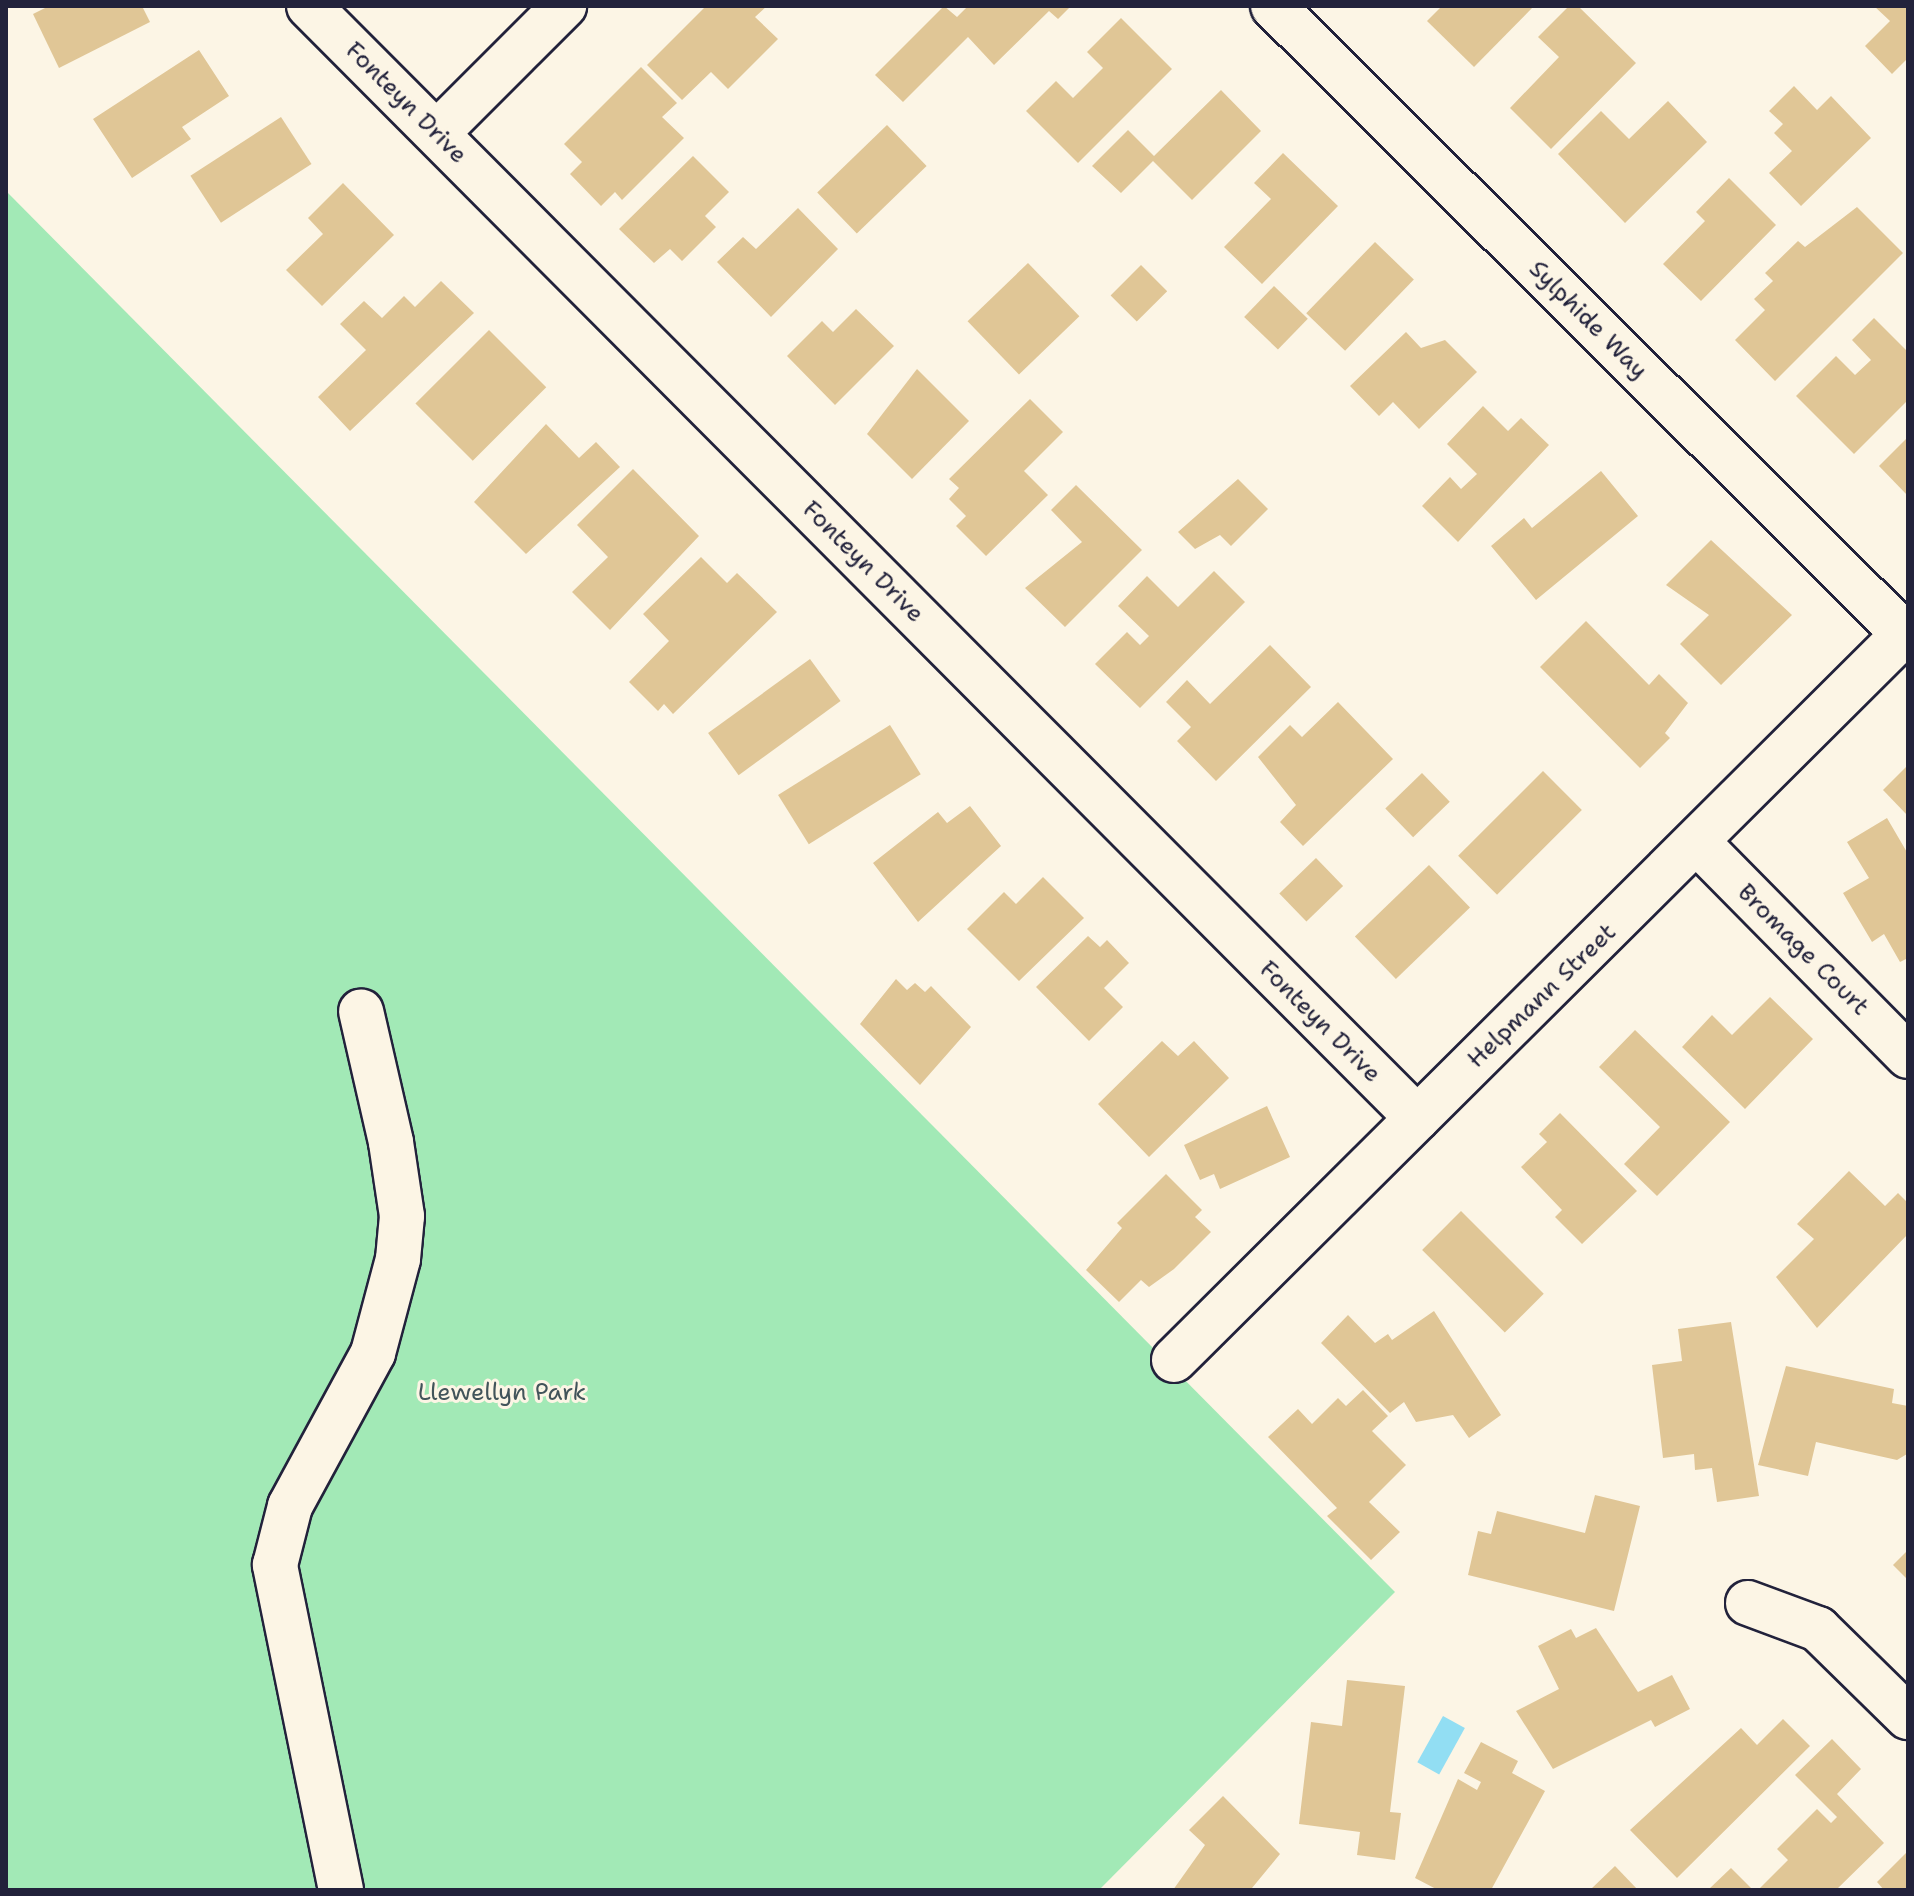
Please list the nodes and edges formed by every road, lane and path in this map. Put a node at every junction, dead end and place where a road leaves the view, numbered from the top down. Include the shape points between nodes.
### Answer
1 (309, 6) edge
2 (564, 6) edge
3 (1273, 6) edge
4 (437, 133) junction
5 (1906, 632) edge
6 (1698, 843) junction
7 (361, 1011) dead end
8 (1908, 1056) edge
9 (1417, 1118) junction
10 (1174, 1360) dead end
11 (1748, 1603) dead end
12 (1908, 1717) edge
13 (341, 1890) edge

1 - 4 street, Fonteyn Drive
2 - 4 street
3 - 5 street, Sylphide Way
4 - 9 street, Fonteyn Drive
5 - 6 street, Helpmann Street
6 - 8 street, Bromage Court
6 - 9 street, Helpmann Street
7 - 13 street via 402,1216 392,1298 345,1414 290,1506 275,1565
9 - 10 street, Helpmann Street
11 - 12 street via 1818,1629

